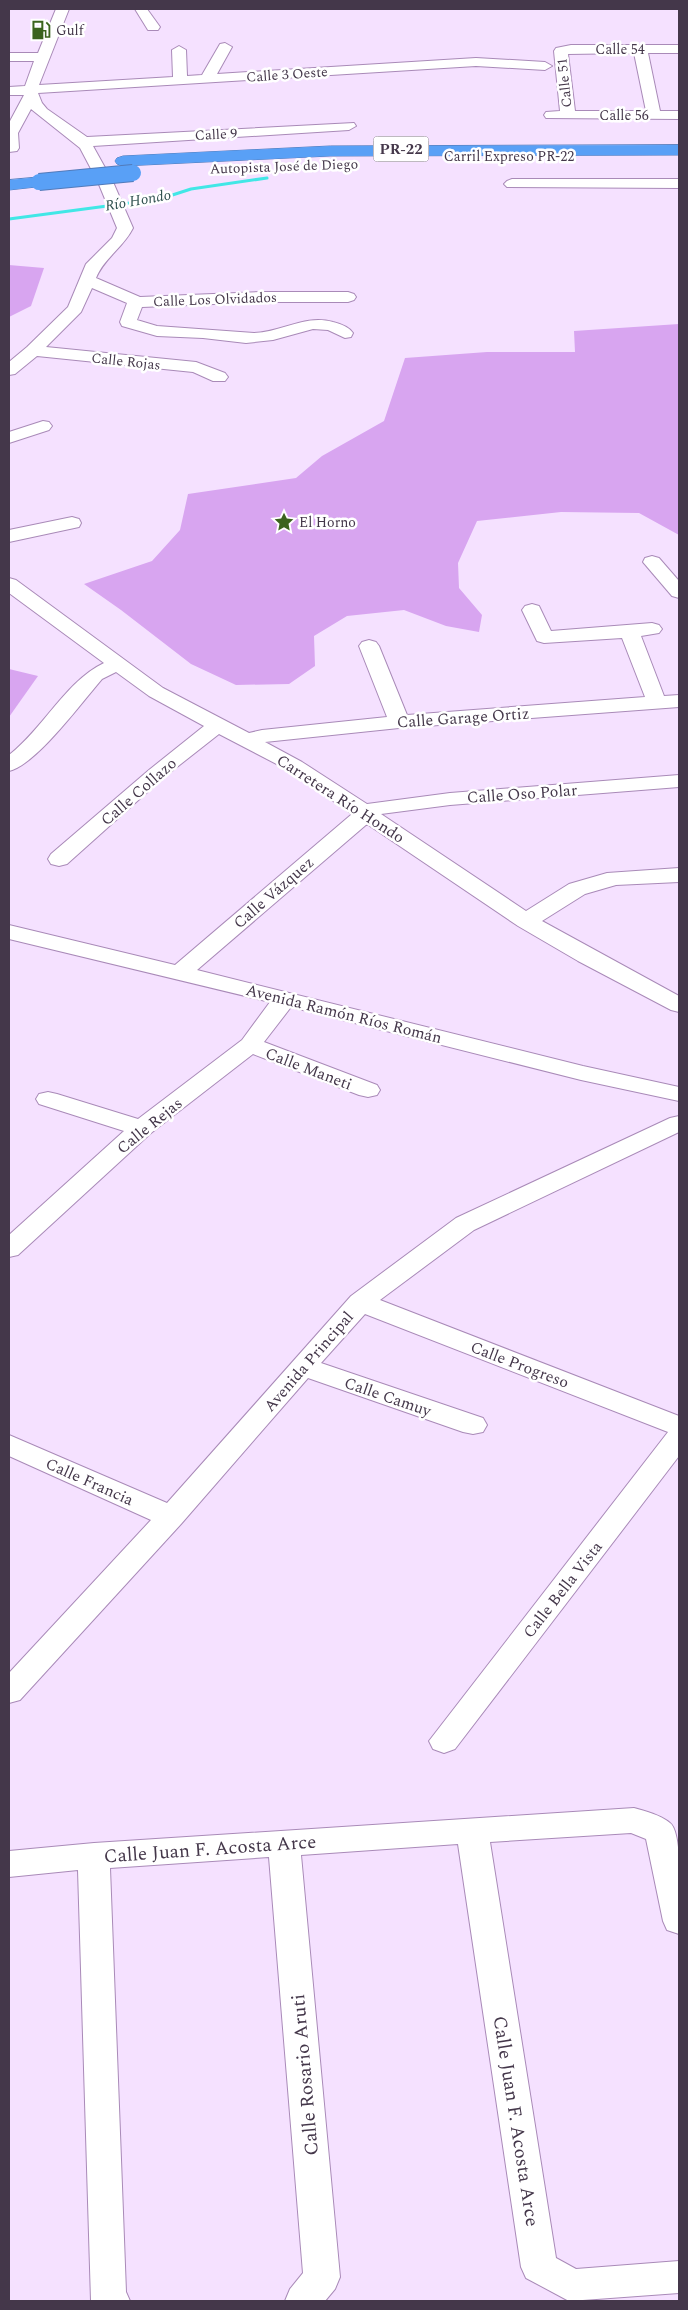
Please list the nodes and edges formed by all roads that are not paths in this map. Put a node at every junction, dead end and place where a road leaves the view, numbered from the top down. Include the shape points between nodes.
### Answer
1 (62, 9) edge
2 (141, 9) edge
3 (153, 27) dead end
4 (226, 47) dead end
5 (640, 49) junction
6 (679, 49) edge
7 (179, 50) dead end
8 (560, 51) joint
9 (9, 57) edge
10 (42, 57) junction
11 (544, 66) dead end
12 (207, 79) junction
13 (180, 81) junction
14 (9, 91) edge
15 (30, 93) junction
16 (551, 115) dead end
17 (568, 115) junction
18 (654, 115) junction
19 (679, 115) edge
20 (349, 126) dead end
21 (82, 142) junction
22 (12, 148) dead end
23 (679, 150) edge
24 (679, 157) edge
25 (679, 163) edge
26 (128, 167) junction
27 (9, 171) edge
28 (36, 176) junction
29 (9, 178) edge
30 (512, 184) dead end
31 (679, 184) edge
32 (9, 185) edge
33 (86, 280) junction
34 (348, 298) dead end
35 (138, 302) junction
36 (345, 333) dead end
37 (33, 351) junction
38 (9, 370) edge
39 (218, 376) dead end
40 (43, 426) dead end
41 (9, 438) edge
42 (72, 523) dead end
43 (9, 536) edge
44 (652, 562) dead end
45 (9, 584) edge
46 (679, 592) edge
47 (532, 610) dead end
48 (652, 629) dead end
49 (629, 632) junction
50 (369, 646) dead end
51 (118, 664) junction
52 (679, 701) edge
53 (657, 703) junction
54 (399, 722) junction
55 (217, 725) junction
56 (248, 742) junction
57 (9, 765) edge
58 (679, 781) edge
59 (366, 813) junction
60 (59, 859) dead end
61 (679, 875) edge
62 (526, 921) junction
63 (10, 933) edge
64 (180, 973) junction
65 (285, 998) junction
66 (679, 1005) edge
67 (250, 1045) junction
68 (368, 1090) dead end
69 (679, 1094) edge
70 (48, 1099) dead end
71 (679, 1124) edge
72 (142, 1128) junction
73 (9, 1249) edge
74 (360, 1302) junction
75 (303, 1367) junction
76 (473, 1425) dead end
77 (679, 1426) edge
78 (679, 1437) edge
79 (9, 1445) edge
80 (171, 1517) junction
81 (9, 1692) edge
82 (444, 1741) dead end
83 (472, 1830) junction
84 (284, 1843) junction
85 (94, 1856) junction
86 (9, 1864) edge
87 (679, 1921) edge
88 (679, 2276) edge
89 (112, 2301) edge
90 (303, 2301) edge

1 - 10 street
2 - 3 street
4 - 12 street
5 - 6 street, Calle 54
5 - 8 street, Calle 54
5 - 18 street
7 - 13 street
8 - 17 street, Calle 51
9 - 10 street
10 - 15 street
11 - 12 street, Calle 3 Oeste via 476,62
12 - 13 street, Calle 3 Oeste
13 - 15 street, Calle 3 Oeste
14 - 15 street, Calle 3 Oeste
15 - 21 street via 41,110
15 - 22 street via 11,133
16 - 17 street, Calle 56
17 - 18 street, Calle 56
18 - 19 street, Calle 56
20 - 21 street, Calle 9
21 - 33 street via 112,196 125,228 119,240 94,264
23 - 26 highway, Autopista José de Diego / PR-22 via 330,151
24 - 26 highway, Carril Expreso PR-22 via 384,156
25 - 26 highway, Autopista José de Diego / PR-22
26 - 28 highway, Autopista José de Diego / PR-22, bridge
27 - 28 highway, Autopista José de Diego / PR-22
28 - 29 highway
28 - 32 highway, Autopista José de Diego / PR-22
30 - 31 street
33 - 35 street, Calle Los Olvidados
33 - 37 street via 75,309
34 - 35 street, Calle Los Olvidados via 261,297
35 - 36 street via 134,304 128,322 152,332 262,338 326,323
37 - 38 street
37 - 39 street, Calle Rojas via 196,367
40 - 41 street
42 - 43 street
44 - 46 street
45 - 51 street, Carretera Río Hondo
47 - 49 street via 544,637
48 - 49 street
49 - 53 street
50 - 54 street
51 - 55 street, Carretera Río Hondo via 156,692
51 - 57 street via 96,675 30,749
52 - 53 street, Calle Garage Ortiz
53 - 54 street, Calle Garage Ortiz
54 - 56 street, Calle Garage Ortiz via 262,736
55 - 56 street, Carretera Río Hondo
55 - 60 street, Calle Collazo
56 - 59 street, Carretera Río Hondo via 295,766
58 - 59 street, Calle Oso Polar via 450,799 376,808
59 - 62 street, Carretera Río Hondo
59 - 64 street, Calle Vázquez
61 - 62 street via 615,878 577,889
62 - 66 street, Carretera Río Hondo
63 - 64 street, Avenida Ramón Ríos Román
64 - 65 street, Avenida Ramón Ríos Román
65 - 67 street, Calle Rejas
65 - 69 street, Avenida Ramón Ríos Román via 581,1073
67 - 68 street, Calle Maneti
67 - 72 street, Calle Rejas
70 - 72 street
71 - 74 street, Avenida Principal via 465,1224
72 - 73 street, Calle Rejas
74 - 75 street, Avenida Principal
74 - 77 street, Calle Progreso
75 - 76 street, Calle Camuy
75 - 80 street, Avenida Principal
78 - 82 street, Calle Bella Vista
79 - 80 street, Calle Francia
80 - 81 street, Avenida Principal
83 - 84 street, Calle Juan F. Acosta Arce
83 - 87 street, Calle Juan F. Acosta Arce via 634,1820 660,1832
83 - 88 street, Calle Juan F. Acosta Arce via 539,2267 572,2286
84 - 85 street, Calle Juan F. Acosta Arce
84 - 90 street, Calle Rosario Aruti via 322,2277
85 - 86 street, Calle Juan F. Acosta Arce
85 - 89 street via 108,2298

